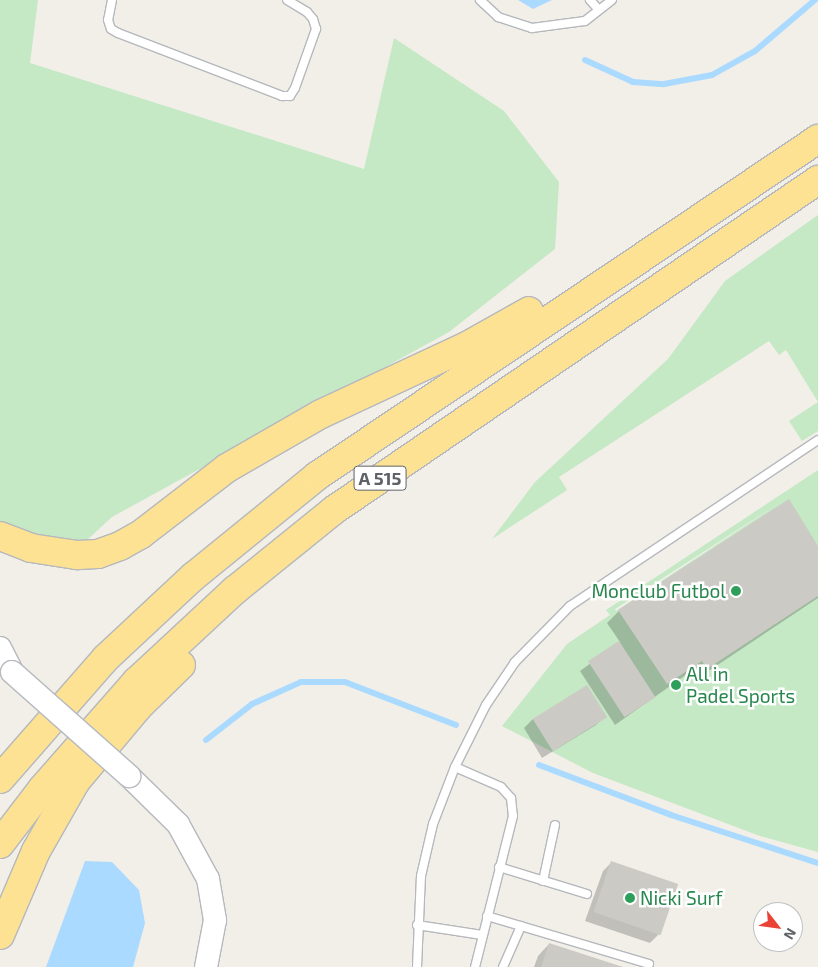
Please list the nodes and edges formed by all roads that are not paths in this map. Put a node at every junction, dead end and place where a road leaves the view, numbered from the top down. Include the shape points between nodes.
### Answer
1 (112, 0) edge
2 (287, 0) edge
3 (480, 0) edge
4 (590, 0) edge
5 (612, 0) edge
6 (599, 10) junction
7 (817, 139) edge
8 (818, 180) edge
9 (469, 416) junction
10 (818, 440) edge
11 (0, 536) edge
12 (0, 648) edge
13 (6, 667) edge
14 (455, 767) junction
15 (0, 779) edge
16 (555, 826) dead end
17 (0, 844) edge
18 (499, 868) junction
19 (543, 881) junction
20 (587, 894) dead end
21 (487, 916) junction
22 (417, 925) junction
23 (522, 926) junction
24 (0, 935) edge
25 (482, 935) junction
26 (649, 964) dead end
27 (206, 967) edge
28 (417, 967) edge
29 (476, 967) edge
30 (502, 967) edge

1 - 2 lane via 108,20 111,29 118,33 282,96 290,96 316,29 307,12
3 - 6 lane via 498,17 532,28 585,21
4 - 6 lane
5 - 6 lane
7 - 11 highway via 467,346 321,414 235,463 140,535 120,546 98,554 77,555 31,548
7 - 15 highway, A 515 via 316,476 194,576 113,652
8 - 9 highway, A 515
9 - 17 highway, A 515 via 334,510 235,590 137,681 42,790
9 - 24 highway via 210,636 138,707 76,782 53,817
10 - 14 lane via 570,606 515,662 486,705
12 - 13 main road
13 - 27 main road, bridge via 178,824 208,879 215,920
14 - 18 lane via 501,786 511,798 513,816
14 - 22 lane via 433,824 421,876
16 - 19 lane
18 - 19 lane
18 - 21 lane
19 - 20 lane
21 - 23 lane
21 - 25 lane
22 - 25 lane
22 - 28 lane
23 - 26 lane
23 - 30 lane
25 - 29 lane

